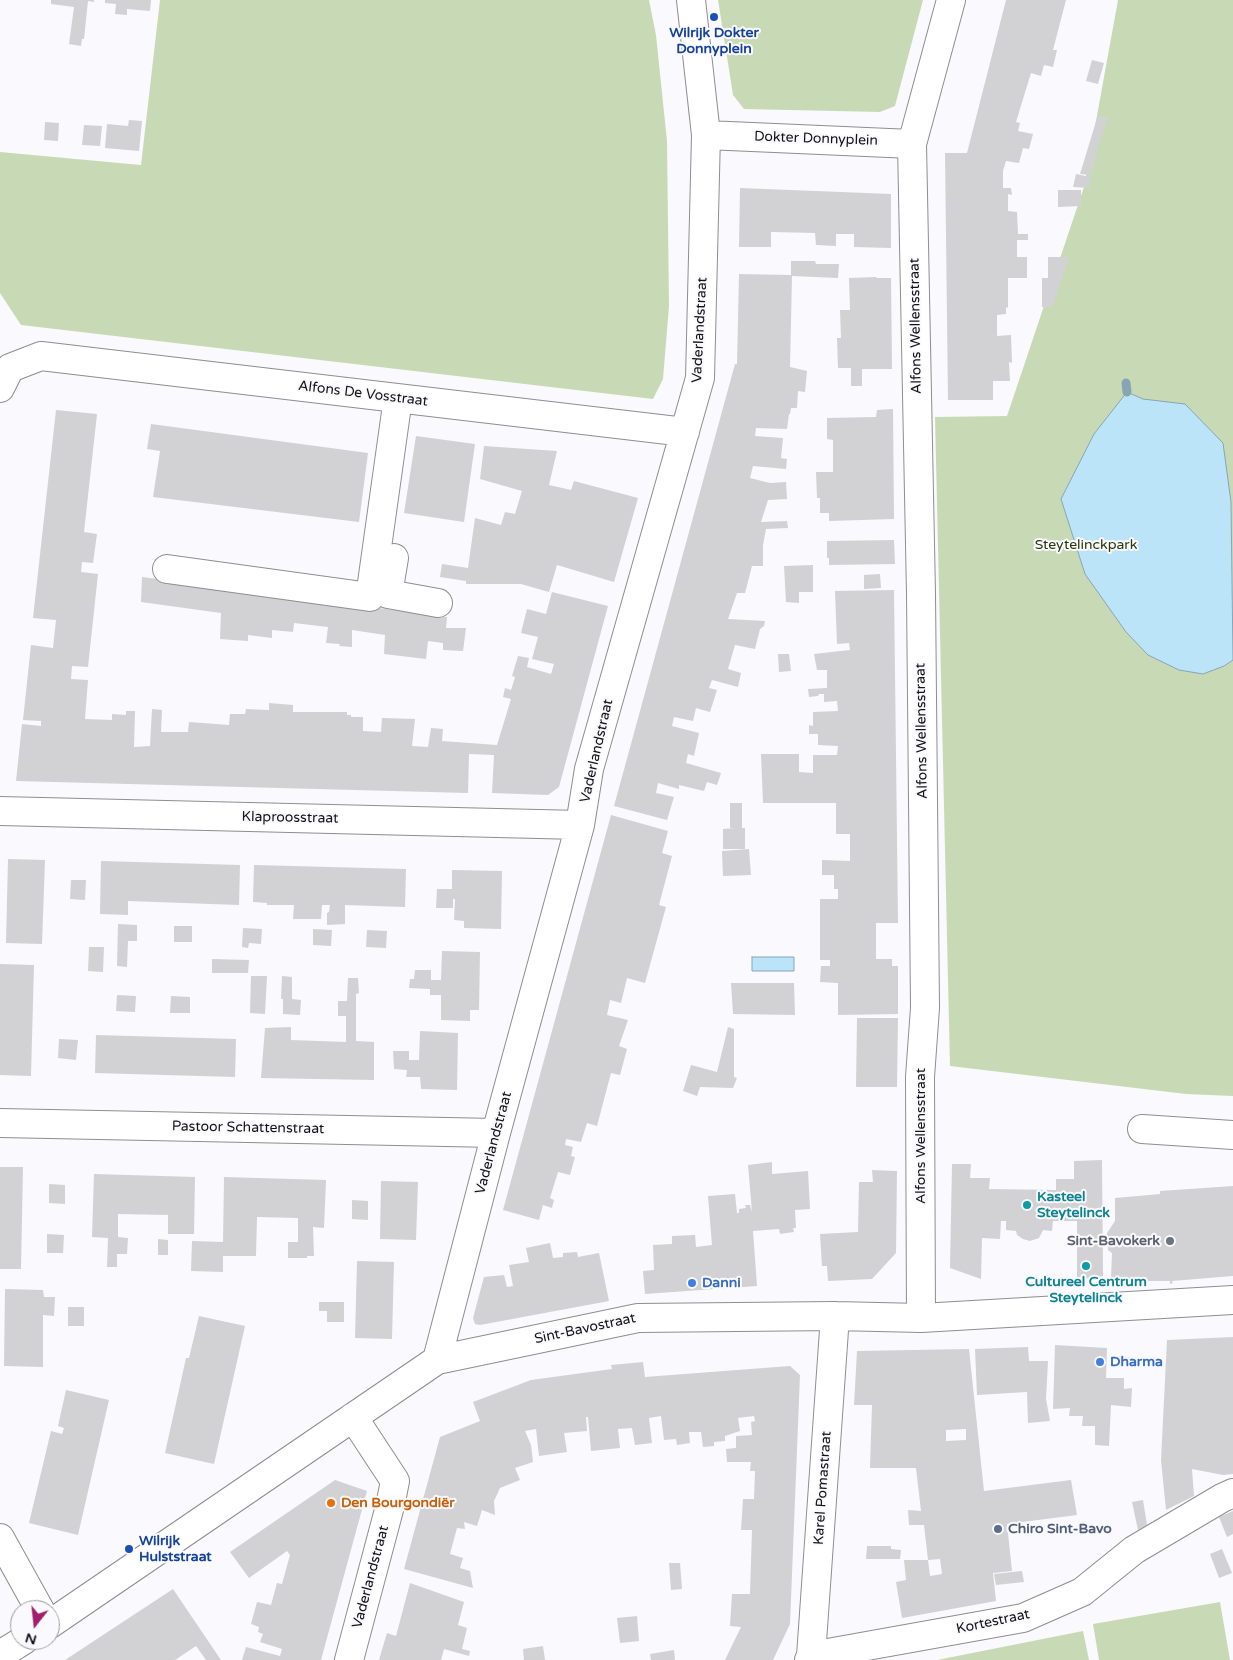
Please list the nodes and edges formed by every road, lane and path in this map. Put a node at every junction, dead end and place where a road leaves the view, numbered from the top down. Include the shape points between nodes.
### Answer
1 (691, 0) edge
2 (951, 0) edge
3 (706, 135) junction
4 (912, 144) junction
5 (0, 388) edge
6 (407, 399) junction
7 (685, 432) junction
8 (167, 569) dead end
9 (438, 603) dead end
10 (0, 811) edge
11 (580, 825) junction
12 (0, 1123) edge
13 (1142, 1129) dead end
14 (496, 1133) junction
15 (1233, 1135) edge
16 (1233, 1300) edge
17 (835, 1316) junction
18 (921, 1318) junction
19 (437, 1360) junction
20 (353, 1417) junction
21 (1233, 1494) edge
22 (0, 1538) edge
23 (34, 1600) edge
24 (60, 1617) edge
25 (811, 1659) edge
26 (349, 1660) edge

1 - 3 street
2 - 4 street
3 - 4 street, Dokter Donnyplein
3 - 7 street, Vaderlandstraat via 700,378
4 - 18 street, Alfons Wellensstraat via 925,1008 920,1077
5 - 6 street, Alfons De Vosstraat via 10,368 41,356
6 - 7 street, Alfons De Vosstraat
6 - 8 street via 370,597
6 - 9 street via 388,594
7 - 11 street, Vaderlandstraat via 589,769
10 - 11 street, Klaproosstraat
11 - 14 street, Vaderlandstraat
12 - 14 street, Pastoor Schattenstraat
13 - 15 street
14 - 19 street, Vaderlandstraat
16 - 18 street, Sint-Bavostraat
17 - 18 street, Sint-Bavostraat
17 - 19 street, Sint-Bavostraat via 638,1318
17 - 25 street, Karel Pomastraat
19 - 20 street, Sint-Bavostraat
20 - 24 street, Sint-Bavostraat
20 - 26 street, Vaderlandstraat via 395,1481
21 - 25 street, Kortestraat via 1134,1550 1082,1592 1023,1618
22 - 23 street

